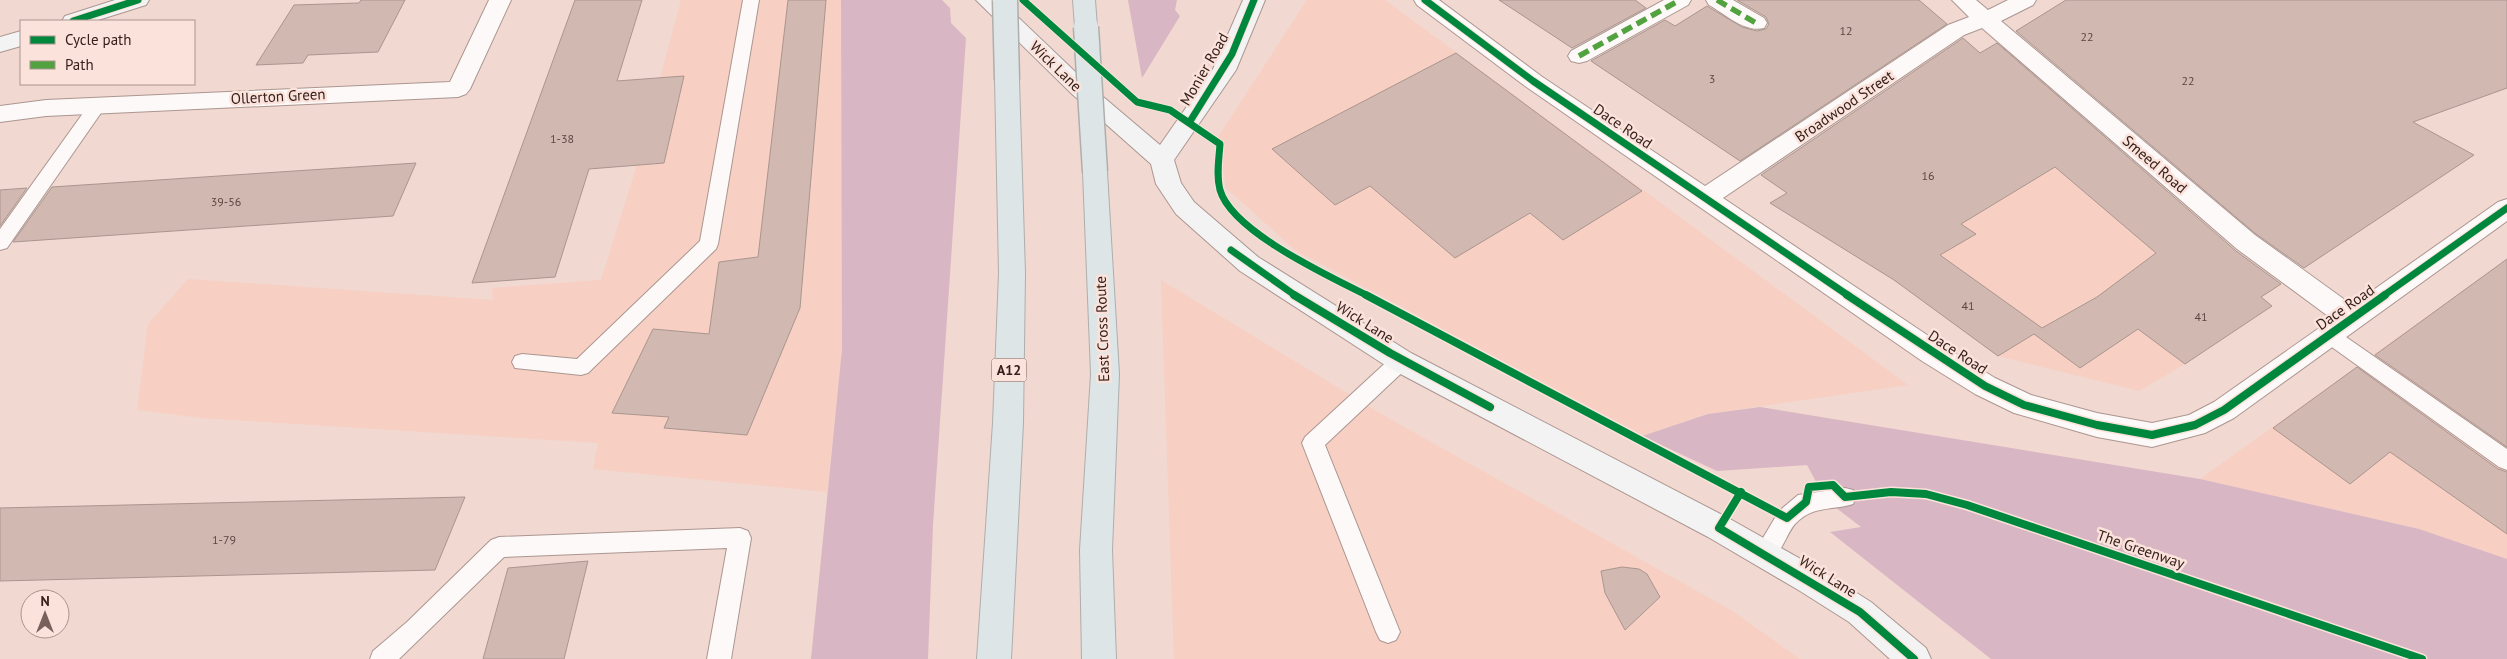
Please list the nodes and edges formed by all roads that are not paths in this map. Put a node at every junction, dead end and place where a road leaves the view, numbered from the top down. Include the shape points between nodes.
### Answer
1 (138, 0) edge
2 (500, 0) edge
3 (751, 0) edge
4 (987, 0) edge
5 (1005, 0) edge
6 (1084, 0) edge
7 (1254, 0) edge
8 (1425, 0) edge
9 (1680, 0) edge
10 (1717, 0) edge
11 (1963, 0) edge
12 (2025, 0) edge
13 (1986, 19) junction
14 (76, 20) edge
15 (1756, 23) dead end
16 (20, 38) edge
17 (0, 45) edge
18 (1579, 56) dead end
19 (96, 106) junction
20 (0, 114) edge
21 (1162, 160) junction
22 (1705, 198) junction
23 (2507, 208) edge
24 (0, 243) edge
25 (2352, 319) junction
26 (2329, 335) junction
27 (1401, 361) junction
28 (522, 362) dead end
29 (2507, 461) edge
30 (1845, 498) dead end
31 (1765, 553) junction
32 (1388, 632) dead end
33 (382, 659) edge
34 (719, 659) edge
35 (994, 659) edge
36 (1099, 659) edge
37 (1914, 659) edge

1 - 14 street
2 - 19 street, Ollerton Green via 458,89
3 - 28 lane via 708,244 581,367
4 - 21 street, Wick Lane via 1080,89
5 - 35 highway, A12, bridge via 1012,273 1008,423
6 - 36 highway, East Cross Route, bridge via 1105,374 1096,550
7 - 21 street, Monier Road via 1224,70
8 - 22 street, Dace Road via 1532,81
9 - 18 street
10 - 15 street
11 - 13 street, Smeed Road
12 - 13 street, Broadwood Street
13 - 22 street, Broadwood Street via 1956,30
13 - 25 street, Smeed Road via 2246,242
16 - 17 street
19 - 20 street, Ollerton Green
19 - 24 lane
21 - 27 street, Wick Lane via 1169,184 1185,208 1231,250 1268,278
22 - 26 street, Dace Road via 1985,386 2024,405 2097,425 2152,435 2195,425 2224,410
23 - 25 street, Dace Road
25 - 26 street, Dace Road
26 - 29 lane
27 - 31 street, Wick Lane
27 - 32 lane via 1313,443
30 - 31 lane via 1806,502 1788,518
31 - 37 street, Wick Lane via 1860,612
33 - 34 lane via 499,547 740,538

